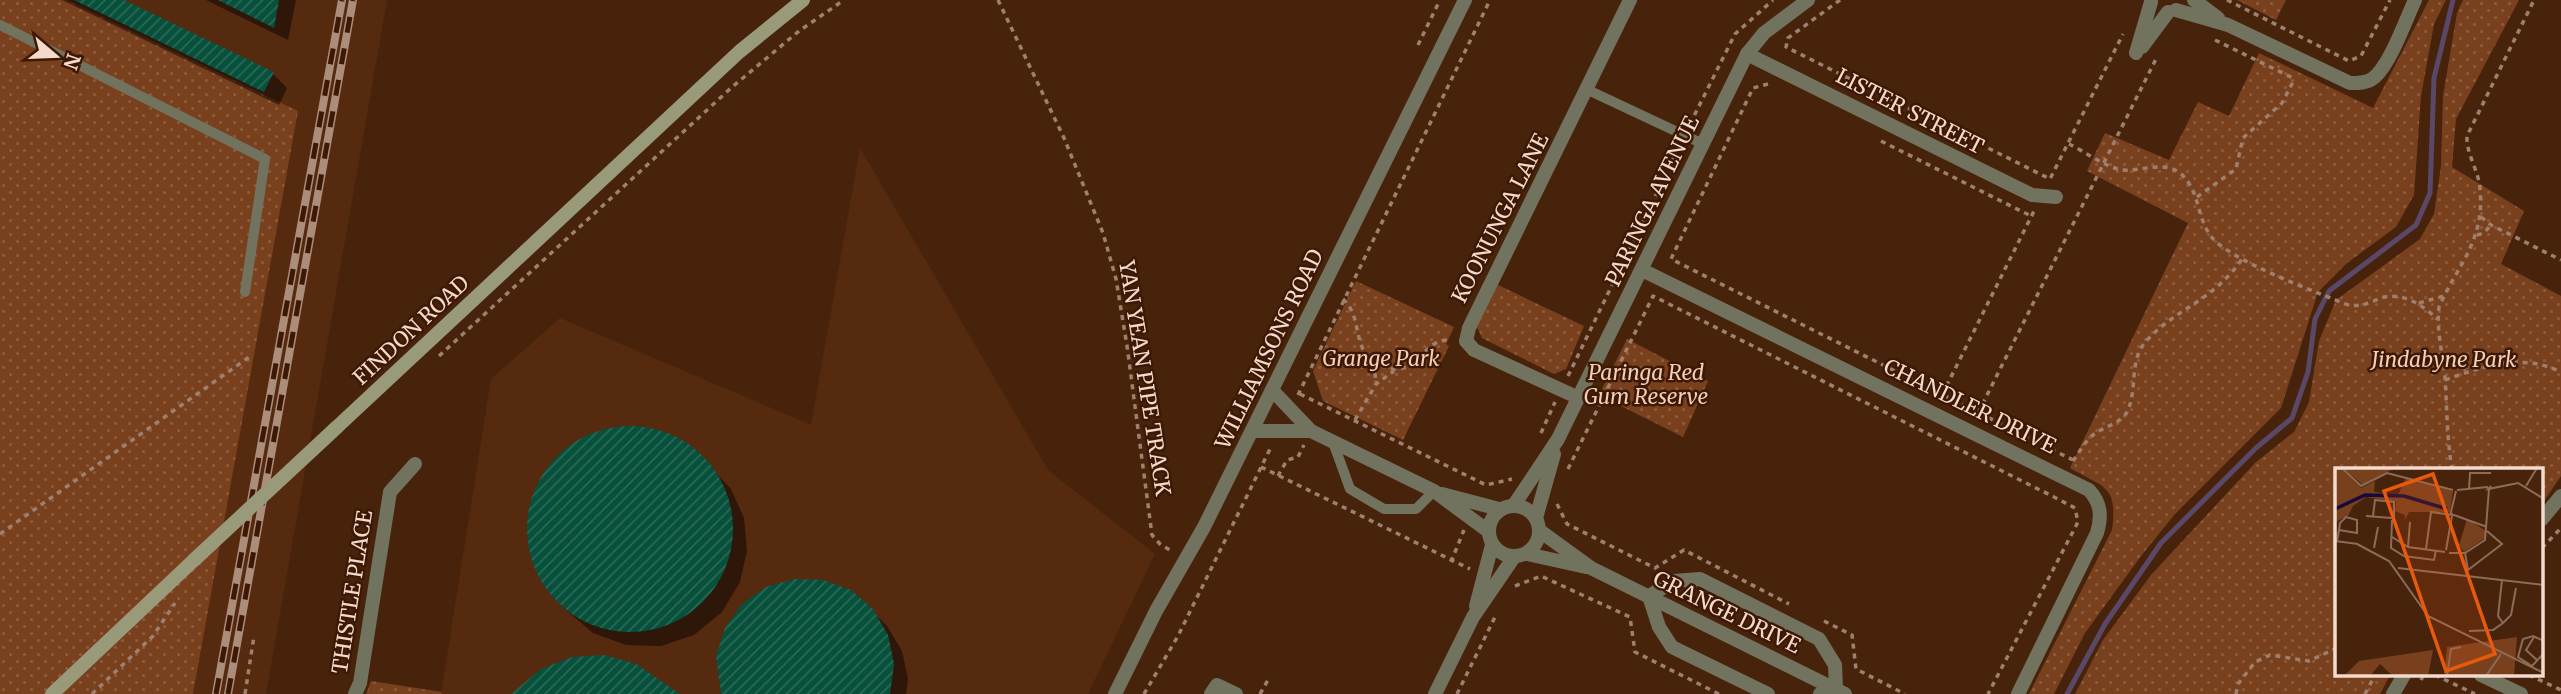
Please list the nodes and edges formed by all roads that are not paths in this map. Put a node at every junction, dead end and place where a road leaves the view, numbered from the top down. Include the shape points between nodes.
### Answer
1 (803, 0) edge
2 (1460, 0) edge
3 (1629, 0) edge
4 (1808, 0) edge
5 (2194, 0) edge
6 (2415, 0) edge
7 (2151, 1) edge
8 (2176, 7) edge
9 (0, 25) edge
10 (2228, 25) junction
11 (1747, 54) junction
12 (1588, 90) junction
13 (1703, 144) junction
14 (2056, 197) dead end
15 (1642, 270) junction
16 (245, 292) dead end
17 (1272, 390) junction
18 (1579, 398) junction
19 (1252, 431) junction
20 (1311, 431) junction
21 (1558, 439) junction
22 (1333, 442) junction
23 (415, 464) dead end
24 (1434, 491) junction
25 (2561, 496) edge
26 (1514, 505) junction
27 (1499, 509) junction
28 (2544, 517) edge
29 (1538, 524) junction
30 (1488, 531) junction
31 (1492, 545) junction
32 (1520, 555) junction
33 (1591, 568) junction
34 (1649, 596) junction
35 (1473, 617) junction
36 (2403, 676) edge
37 (2483, 676) edge
38 (2020, 687) edge
39 (1840, 692) edge
40 (52, 694) edge
41 (355, 694) edge
42 (1115, 694) edge
43 (1211, 694) edge
44 (1236, 694) edge
45 (1435, 694) edge
46 (1768, 694) edge
47 (1821, 694) edge
48 (2010, 694) edge
49 (2393, 694) edge
50 (2521, 694) edge

1 - 40 street, FINDON ROAD, bridge via 739,52
2 - 17 street, WILLIAMSONS ROAD via 1455,19
3 - 12 street, KOONUNGA LANE
4 - 11 street, PARINGA AVENUE via 1765,33
5 - 10 street
6 - 10 street via 2382,68 2373,78 2350,83
7 - 8 street via 2158,9
7 - 8 street via 2136,53
8 - 10 street
9 - 16 lane via 265,159
11 - 13 street, PARINGA AVENUE
11 - 14 street, LISTER STREET via 2040,197
12 - 13 lane
12 - 18 street, KOONUNGA LANE via 1466,341 1474,350
13 - 15 street, PARINGA AVENUE
15 - 18 street, PARINGA AVENUE
15 - 38 street, CHANDLER DRIVE via 2090,490 2097,498 2100,522
17 - 19 street, WILLIAMSONS ROAD
17 - 20 street
18 - 21 street, PARINGA AVENUE
19 - 20 street
19 - 42 street, WILLIAMSONS ROAD
20 - 22 street
21 - 26 street, PARINGA AVENUE
21 - 29 street, PARINGA AVENUE
22 - 24 street
22 - 24 lane via 1350,489 1384,509 1416,509
23 - 41 street, THISTLE PLACE via 390,492
24 - 27 street
24 - 30 street
25 - 28 street
26 - 27 street
26 - 29 street via 1526,508
27 - 30 street via 1490,519
29 - 32 street via 1537,542
29 - 33 street, GRANGE DRIVE
30 - 31 street
31 - 32 street via 1503,555
31 - 35 street
32 - 33 street, GRANGE DRIVE
32 - 35 street
33 - 34 street, GRANGE DRIVE
34 - 39 street, GRANGE DRIVE
34 - 39 street via 1674,581 1700,579 1819,639 1835,665
34 - 46 street via 1659,627 1672,647
35 - 45 street
36 - 49 street
37 - 50 street
38 - 48 street, CHANDLER DRIVE
39 - 47 street
43 - 44 street via 1217,685

